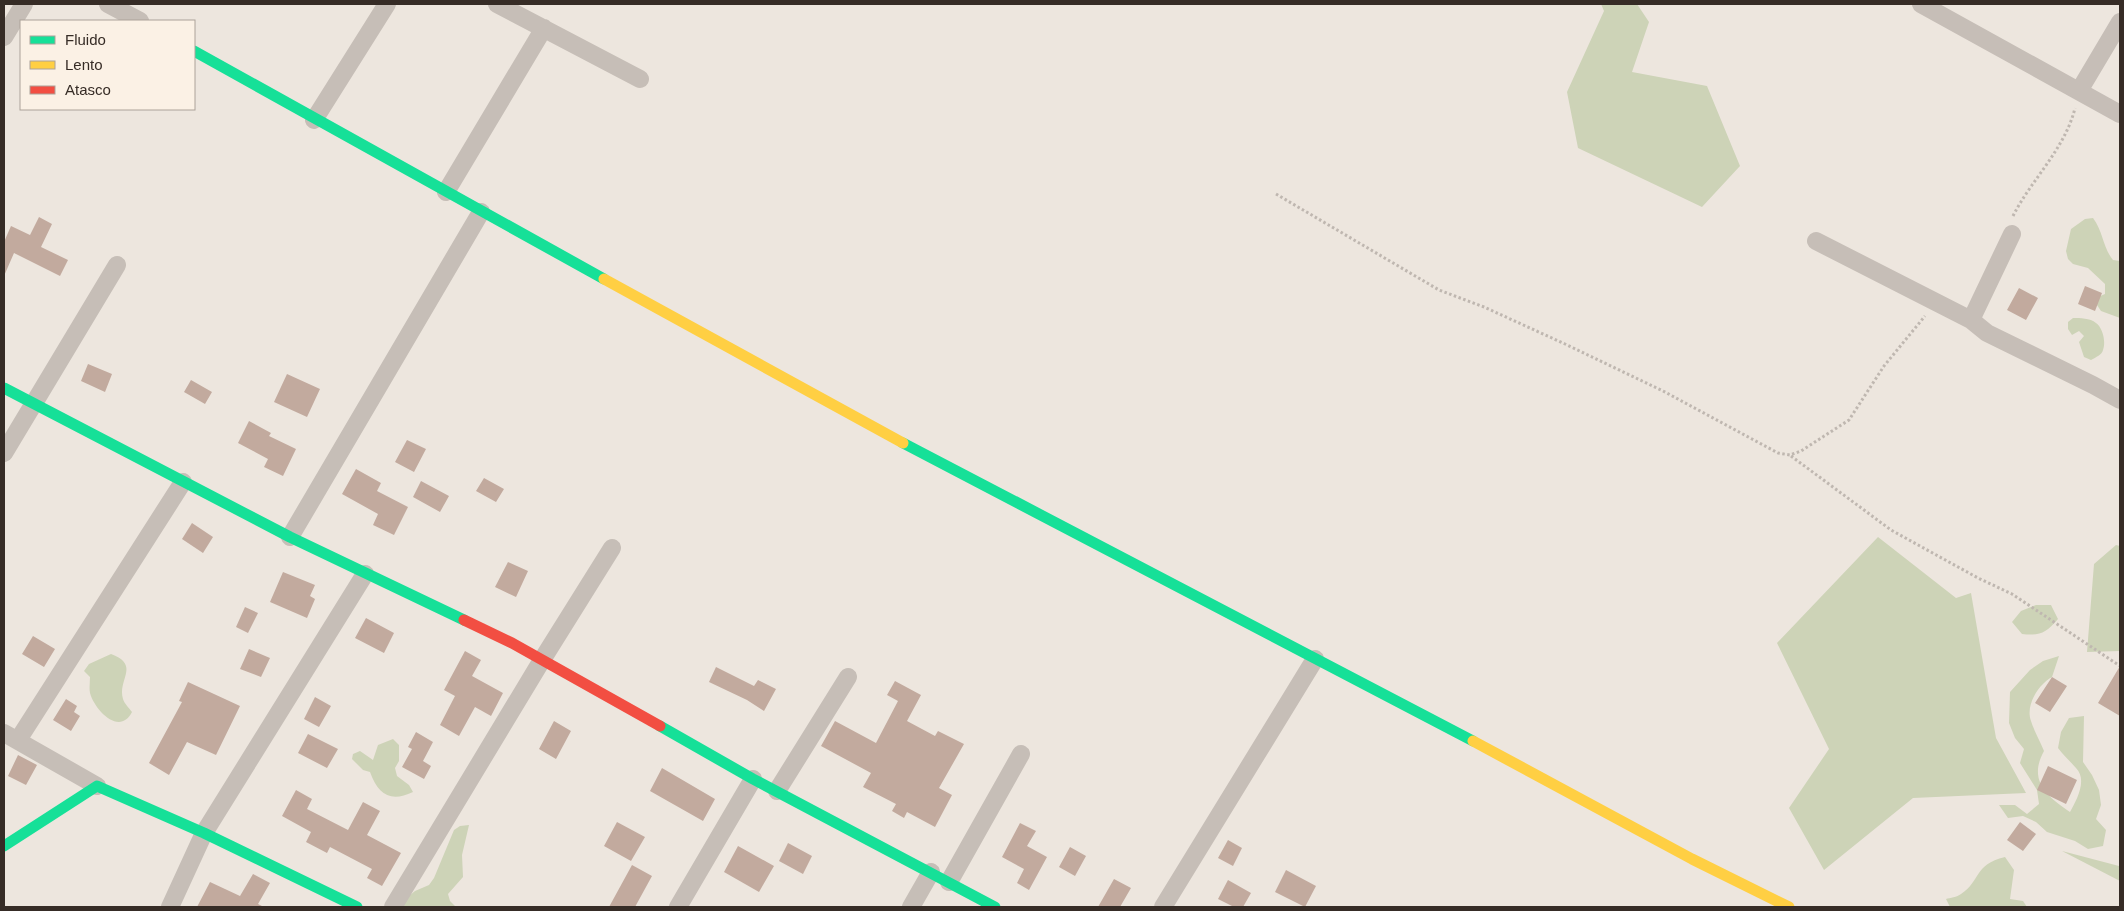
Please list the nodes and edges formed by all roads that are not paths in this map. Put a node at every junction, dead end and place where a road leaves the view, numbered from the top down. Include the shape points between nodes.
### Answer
1 (24, 4) edge
2 (108, 4) edge
3 (387, 4) edge
4 (497, 4) edge
5 (1921, 4) edge
6 (138, 20) edge
7 (2120, 22) edge
8 (544, 28) junction
9 (4, 37) edge
10 (195, 53) edge
11 (640, 78) dead end
12 (2079, 91) junction
13 (2120, 114) edge
14 (314, 120) junction
15 (446, 192) junction
16 (480, 212) junction
17 (2012, 234) road end
18 (1816, 241) dead end
19 (117, 265) dead end
20 (1971, 320) junction
21 (4, 388) edge
22 (2120, 400) edge
23 (35, 404) junction
24 (4, 453) edge
25 (183, 482) junction
26 (290, 537) junction
27 (612, 548) dead end
28 (365, 574) junction
29 (1315, 659) junction
30 (542, 660) junction
31 (848, 677) dead end
32 (11, 737) edge
33 (1020, 754) dead end
34 (753, 779) junction
35 (97, 786) junction
36 (777, 791) junction
37 (204, 833) junction
38 (4, 846) edge
39 (931, 872) junction
40 (950, 882) junction
41 (170, 907) edge
42 (358, 907) edge
43 (393, 907) edge
44 (678, 907) edge
45 (912, 907) edge
46 (995, 907) edge
47 (1163, 907) edge
48 (1789, 907) edge

1 - 9 street
2 - 6 street
3 - 14 street
4 - 8 street
5 - 12 street
7 - 12 street
8 - 11 street
8 - 15 street
10 - 14 street
12 - 13 street
14 - 15 street
15 - 16 street
16 - 26 street
16 - 29 street via 848,414
17 - 20 street
18 - 20 street
19 - 23 street
20 - 22 street via 1987,334
21 - 23 street
23 - 24 street
23 - 25 street
25 - 26 street
25 - 32 street
26 - 28 street
27 - 30 street
28 - 30 street
28 - 37 street
29 - 47 street
29 - 48 street
30 - 34 street
30 - 43 street
31 - 36 street
32 - 35 street
33 - 40 street
34 - 36 street
34 - 44 street
35 - 37 street
35 - 38 street
36 - 39 street
37 - 41 street
37 - 42 street
39 - 40 street
39 - 45 street
40 - 46 street

